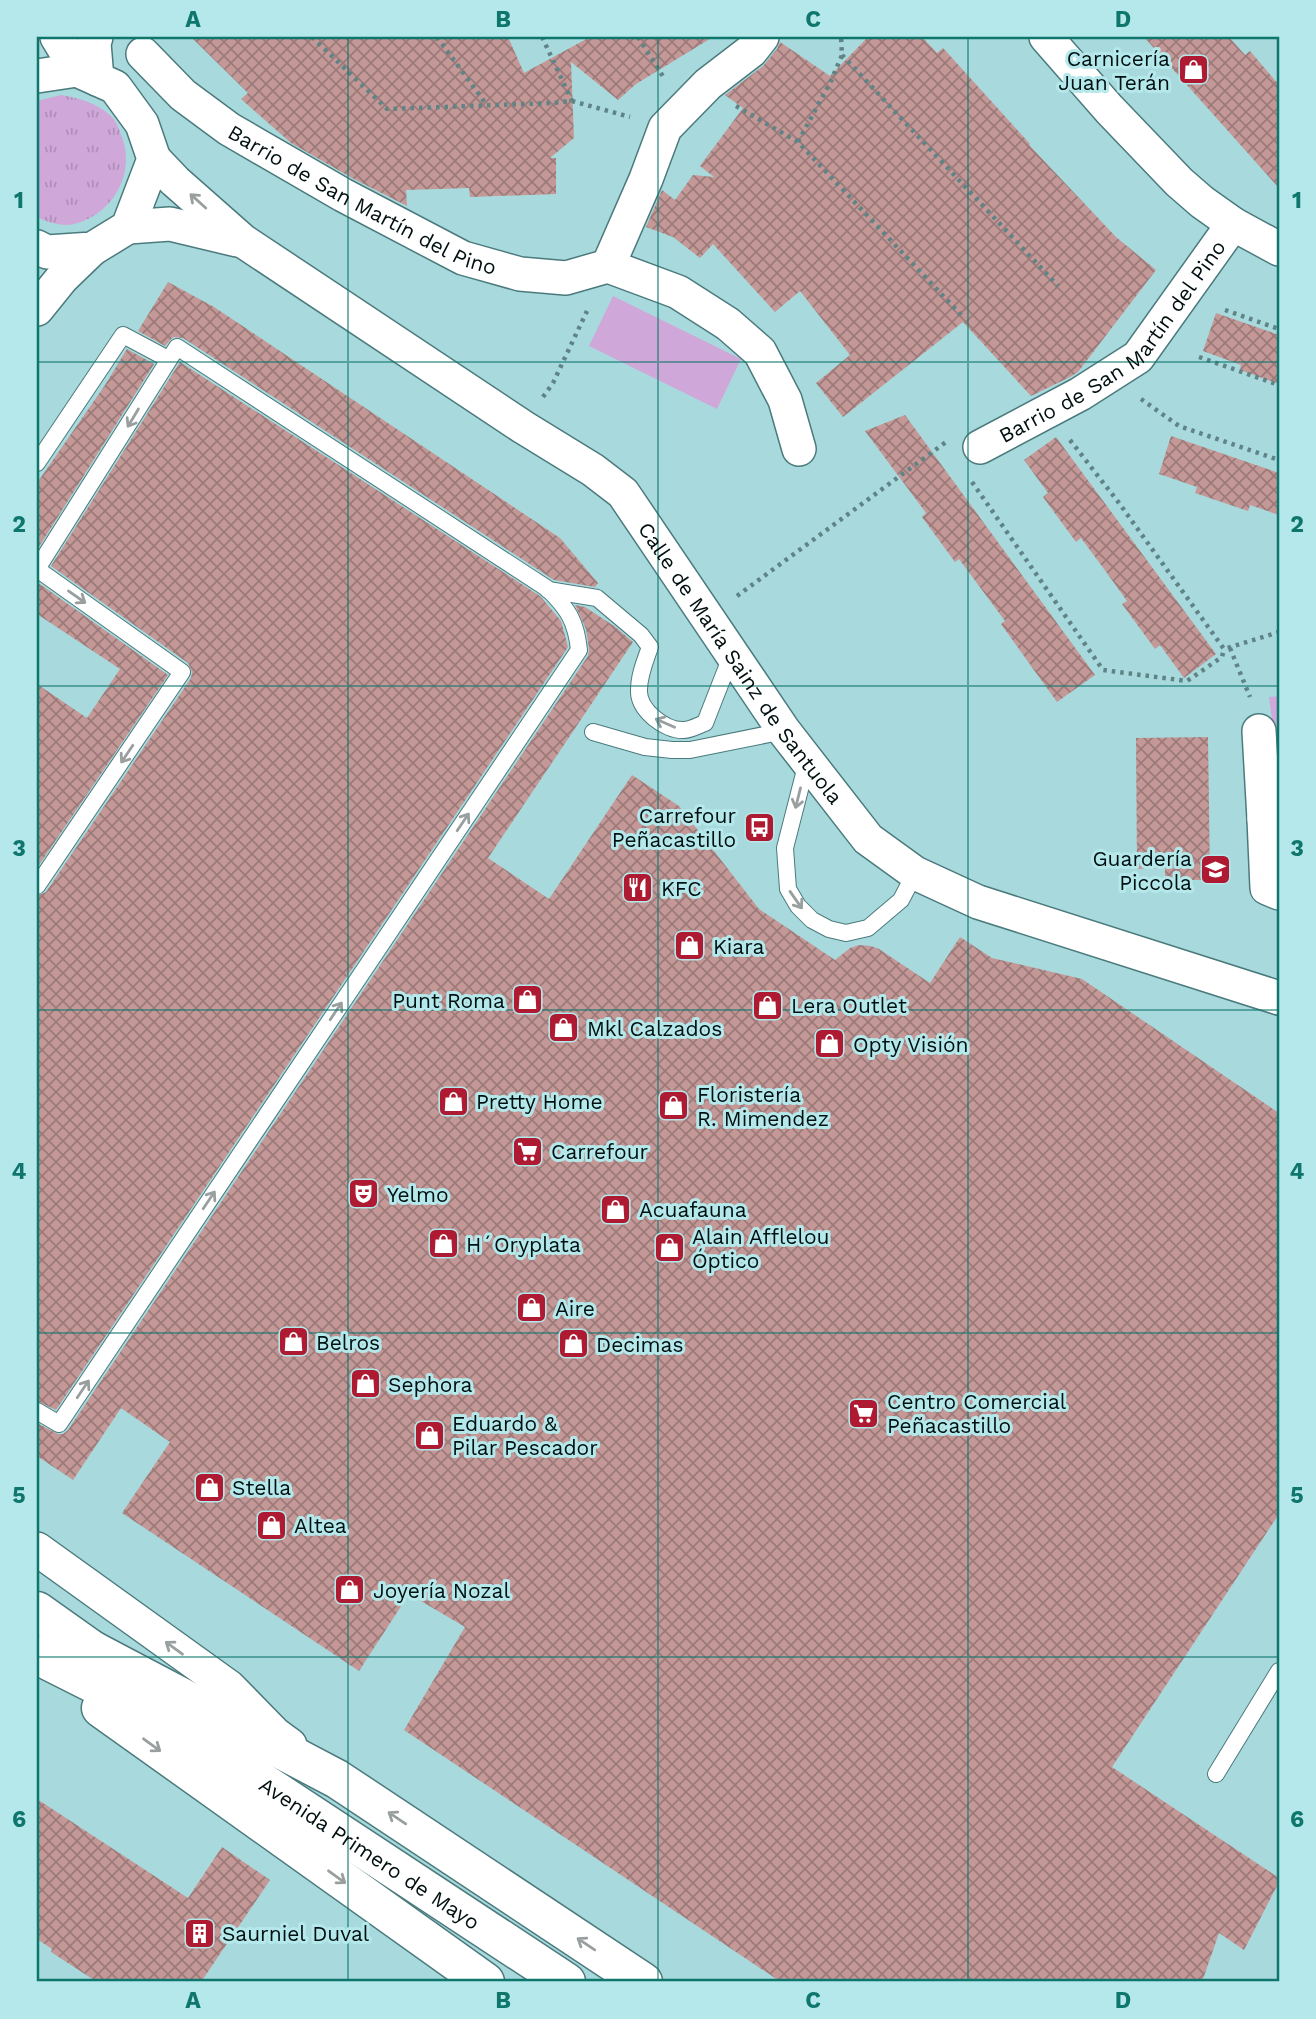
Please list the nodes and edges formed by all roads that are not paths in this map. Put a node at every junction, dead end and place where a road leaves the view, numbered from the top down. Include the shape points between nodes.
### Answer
1 (57, 37) edge
2 (96, 37) edge
3 (762, 37) edge
4 (1046, 37) edge
5 (143, 54) dead end
6 (87, 75) junction
7 (37, 76) edge
8 (154, 159) junction
9 (1233, 223) junction
10 (128, 227) junction
11 (243, 242) junction
12 (37, 247) edge
13 (92, 249) junction
14 (1279, 249) edge
15 (608, 266) junction
16 (37, 309) edge
17 (168, 359) junction
18 (799, 449) dead end
19 (966, 458) road end
20 (37, 463) edge
21 (548, 590) junction
22 (732, 654) junction
23 (1257, 719) road end
24 (784, 731) junction
25 (593, 732) dead end
26 (808, 760) junction
27 (1272, 819) edge
28 (915, 873) junction
29 (37, 886) edge
30 (1279, 892) edge
31 (1279, 998) edge
32 (37, 1411) edge
33 (37, 1549) edge
34 (37, 1611) edge
35 (92, 1650) junction
36 (37, 1655) edge
37 (37, 1662) edge
38 (1279, 1671) edge
39 (174, 1724) junction
40 (1216, 1774) dead end
41 (338, 1779) junction
42 (485, 1982) edge
43 (566, 1982) edge
44 (643, 1982) edge

1 - 6 street
2 - 6 street
3 - 15 street via 674,118
4 - 9 street via 1179,182
5 - 15 street, Barrio de San Martín del Pino via 183,94 229,129 463,258 520,274 566,278
6 - 7 street
6 - 8 street via 115,87 142,124
8 - 10 street
11 -> 8 street, Calle de María Sainz de Santuola
9 - 14 street
9 - 19 street, Barrio de San Martín del Pino via 1139,357
10 - 11 street, Calle de María Sainz de Santuola via 170,224
10 - 13 street
11 - 22 street, Calle de María Sainz de Santuola via 623,493
12 - 13 street via 47,252
13 - 16 street
15 - 18 street via 678,292 728,324 760,352 785,400
17 - 20 lane via 122,335
17 - 21 lane via 177,346
17 -> 29 lane via 37,569 182,671
22 -> 21 lane via 705,723 685,730 661,725 638,694 650,648 641,635 597,598
32 -> 21 lane via 59,1424 579,650 577,628 564,605
22 - 24 street, Calle de María Sainz de Santuola
23 - 27 street
24 - 25 lane via 690,750 645,747
24 - 26 street, Calle de María Sainz de Santuola
26 - 28 street, Calle de María Sainz de Santuola via 868,839
26 -> 28 lane via 785,848 788,890 812,920 846,933 868,928 901,900
27 - 30 street via 1267,888
28 - 31 street, Calle de María Sainz de Santuola via 978,902
41 -> 33 street via 275,1734 229,1687
34 - 35 highway, Avenida Primero de Mayo
35 - 39 highway, Avenida Primero de Mayo
35 - 41 highway
36 - 39 highway, Avenida Primero de Mayo
37 -> 42 highway
38 - 40 lane
39 - 43 highway, Avenida Primero de Mayo
44 -> 41 highway

